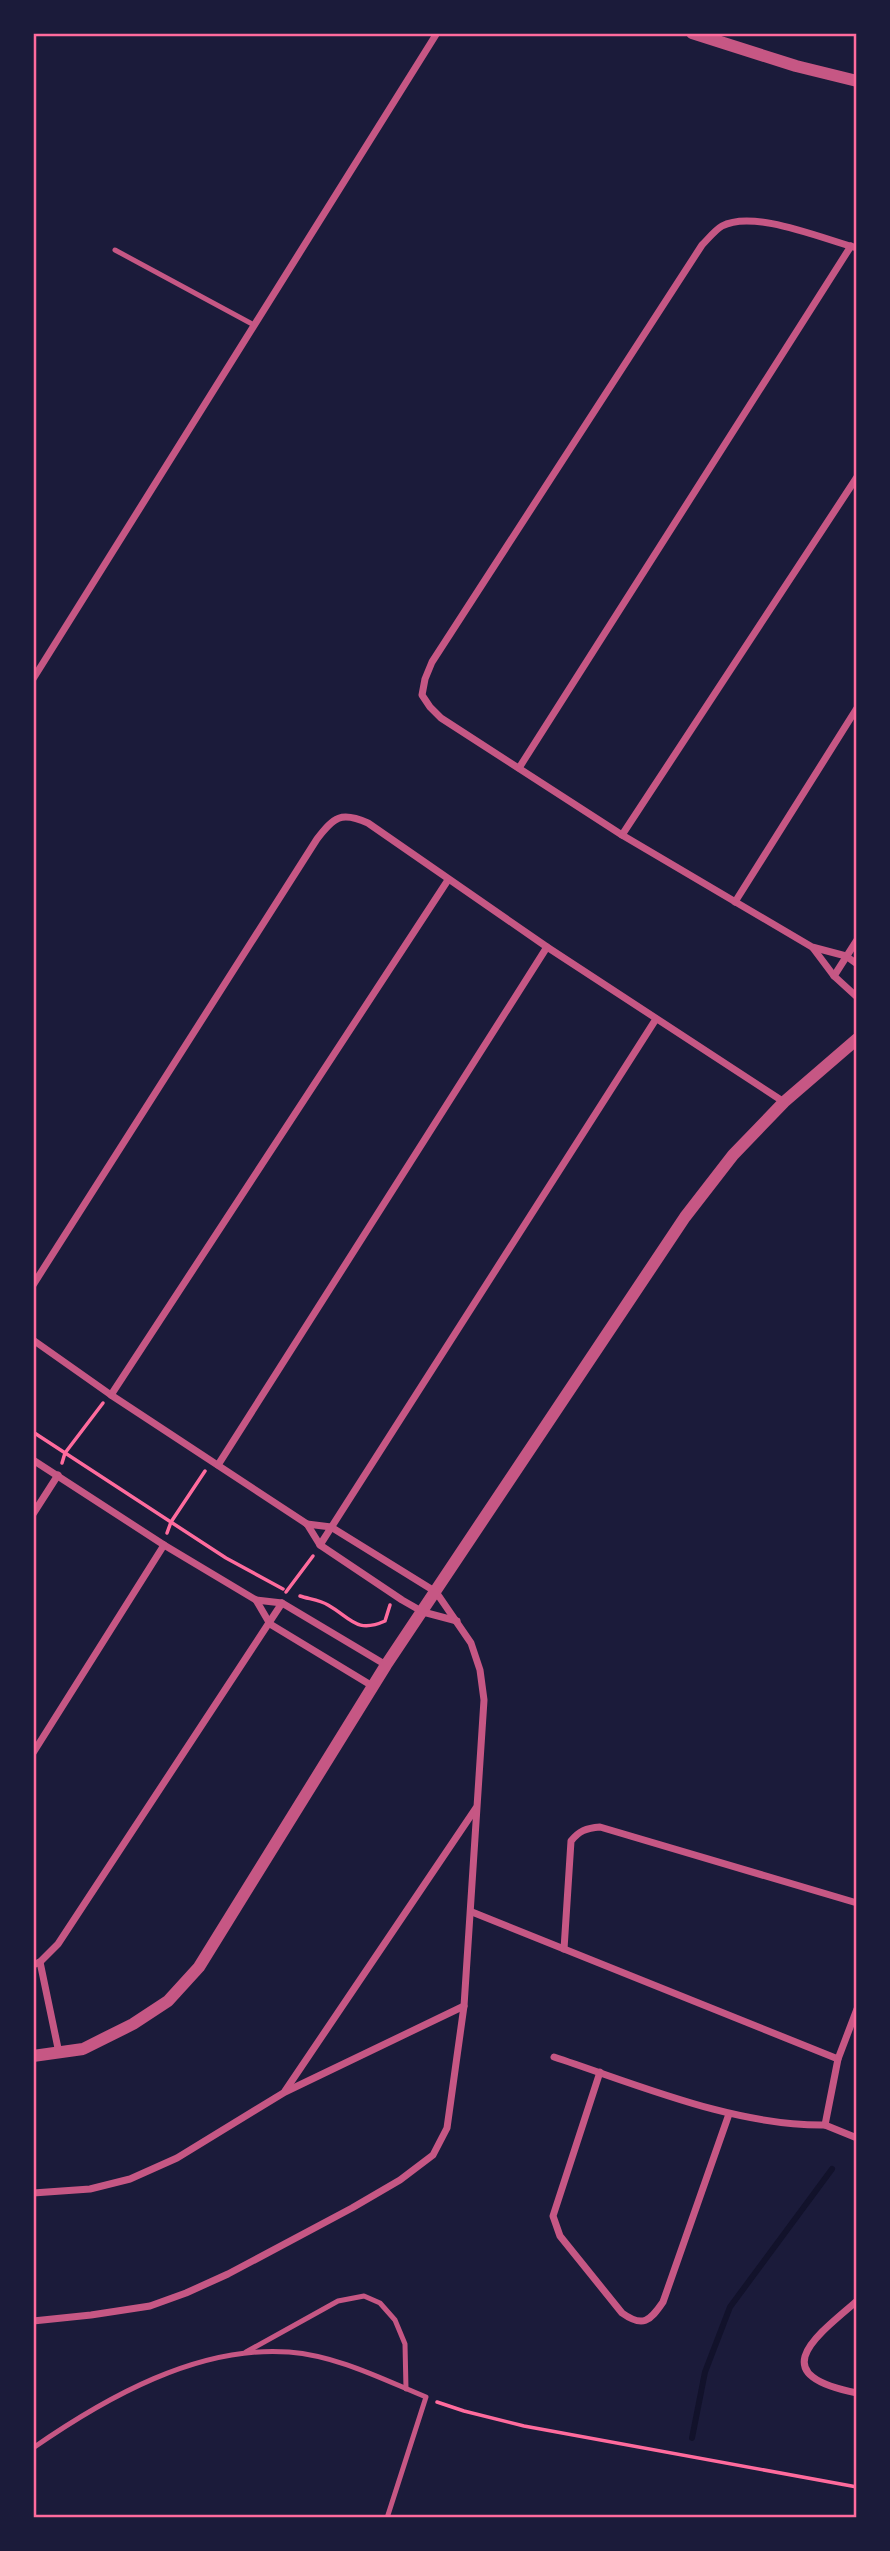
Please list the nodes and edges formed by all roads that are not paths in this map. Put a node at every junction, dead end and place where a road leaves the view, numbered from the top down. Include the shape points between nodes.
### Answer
1 (437, 33) edge
2 (692, 33) edge
3 (857, 81) edge
4 (854, 247) edge
5 (115, 250) dead end
6 (254, 325) junction
7 (857, 477) edge
8 (33, 679) edge
9 (857, 709) edge
10 (519, 768) junction
11 (622, 835) junction
12 (448, 880) junction
13 (735, 902) junction
14 (857, 940) edge
15 (547, 947) junction
16 (812, 947) junction
17 (846, 957) junction
18 (857, 964) edge
19 (834, 976) junction
20 (857, 997) edge
21 (656, 1019) junction
22 (857, 1039) edge
23 (783, 1102) junction
24 (33, 1285) edge
25 (33, 1340) edge
26 (111, 1395) junction
27 (33, 1460) edge
28 (218, 1465) junction
29 (58, 1475) junction
30 (33, 1514) edge
31 (307, 1524) junction
32 (331, 1527) junction
33 (164, 1545) junction
34 (320, 1545) junction
35 (436, 1592) junction
36 (256, 1600) junction
37 (282, 1604) junction
38 (423, 1612) junction
39 (457, 1621) junction
40 (270, 1624) junction
41 (386, 1665) junction
42 (374, 1687) junction
43 (33, 1753) edge
44 (477, 1807) junction
45 (857, 1903) edge
46 (472, 1912) junction
47 (564, 1949) junction
48 (37, 1964) edge
49 (464, 2006) junction
50 (857, 2009) edge
51 (59, 2053) junction
52 (33, 2056) edge
53 (554, 2057) dead end
54 (838, 2059) junction
55 (600, 2073) junction
56 (285, 2092) junction
57 (729, 2114) junction
58 (825, 2125) junction
59 (857, 2138) edge
60 (33, 2193) edge
61 (857, 2301) edge
62 (33, 2320) edge
63 (243, 2354) junction
64 (406, 2389) junction
65 (857, 2393) edge
66 (33, 2448) edge
67 (387, 2518) edge

1 - 6 street
2 - 3 street
4 - 10 street
4 - 10 street via 741,219 721,226 702,244 432,662 422,695 429,707
5 - 6 lane
6 - 8 street
7 - 11 street
9 - 13 street
10 - 11 street
11 - 13 street
12 - 15 street
12 - 24 street via 368,823 340,817 327,826
12 - 26 street
13 - 16 street
14 - 17 street
15 - 21 street
15 - 28 street
16 - 17 street
16 - 19 street
17 - 18 street
17 - 19 street
19 - 20 street
21 - 23 street
21 - 32 street
22 - 23 street
23 - 35 street via 733,1154 685,1217
25 - 26 street
26 - 28 street
27 - 29 street
28 - 31 street
29 - 30 street
29 - 33 street
31 - 32 street
31 - 34 street
32 - 34 street
32 - 35 street
33 - 36 street
33 - 43 street
34 - 38 street
35 - 38 street
35 - 39 street
36 - 37 street
36 - 40 street
37 - 40 street
37 - 41 street
38 - 39 street
38 - 41 street
39 - 44 street via 471,1643 484,1700
40 - 42 street
40 - 48 street via 58,1944
41 - 42 street
42 - 51 street via 199,1967 168,2001 133,2024 83,2049
44 - 46 street
44 - 56 street
45 - 47 street via 588,1828 571,1841
46 - 47 street
46 - 49 street
47 - 54 street
48 - 51 street
49 - 56 street
49 - 62 street via 447,2128 433,2155 420,2166 352,2208 186,2292 150,2306
50 - 54 street
51 - 52 street
53 - 55 street
54 - 58 street
55 - 57 street
55 - 57 street via 553,2217 560,2236 632,2320 643,2322 663,2302
56 - 60 street via 177,2158 130,2179 90,2189
57 - 58 street via 775,2123
58 - 59 street
61 - 65 street via 815,2336 803,2363 808,2375 820,2382
63 - 64 lane via 289,2352 329,2359
63 - 64 lane via 338,2301 364,2296 380,2303 395,2320 405,2344
63 - 66 lane via 187,2366 148,2382 76,2418
64 - 67 lane via 426,2398

